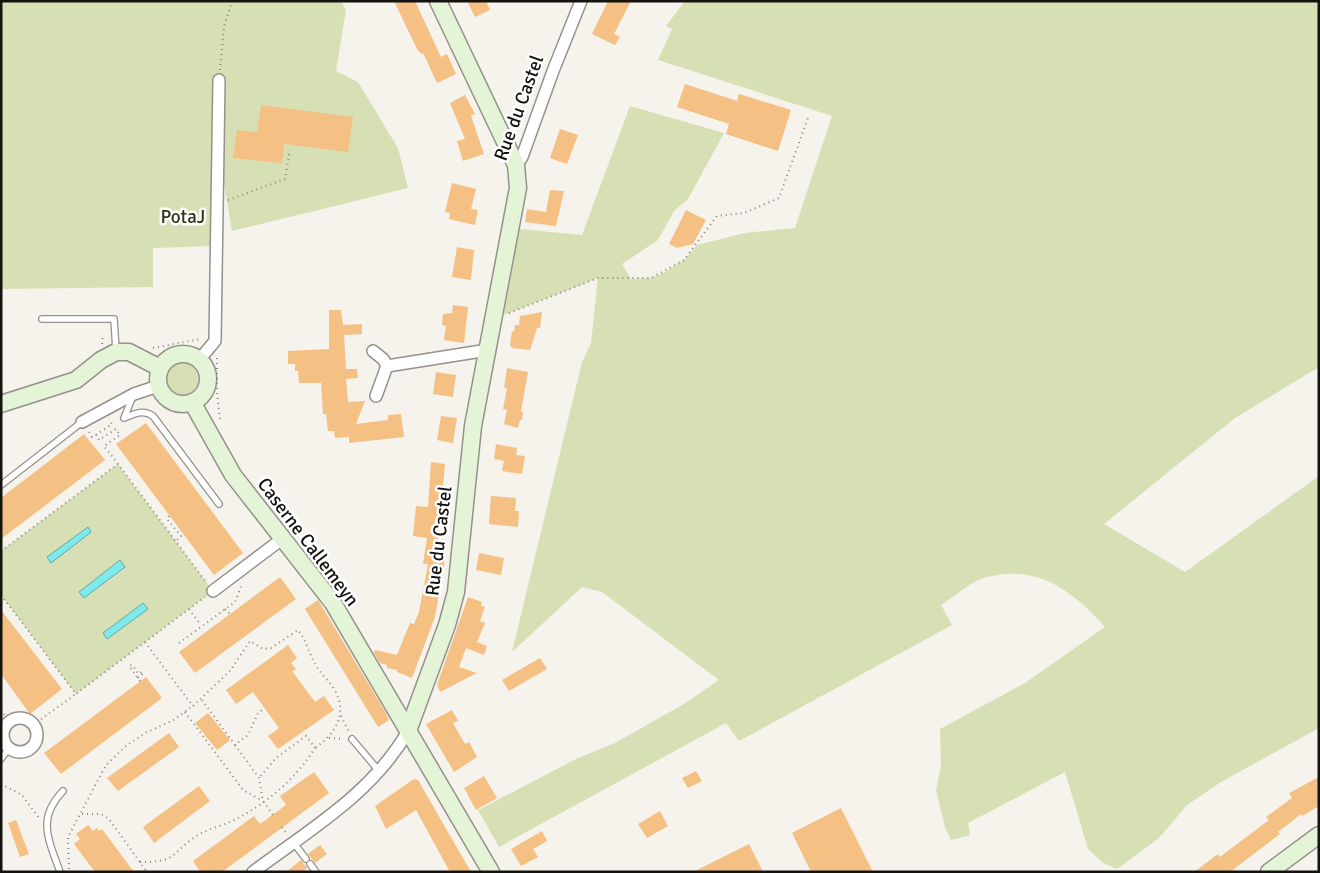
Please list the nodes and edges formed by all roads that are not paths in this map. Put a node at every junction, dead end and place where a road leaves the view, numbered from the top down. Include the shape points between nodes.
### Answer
1 (438, 1) edge
2 (581, 1) edge
3 (218, 80) road end
4 (516, 165) junction
5 (42, 319) dead end
6 (109, 349) junction
7 (488, 350) junction
8 (373, 351) dead end
9 (199, 360) junction
10 (387, 366) junction
11 (160, 368) junction
12 (158, 386) junction
13 (134, 394) junction
14 (376, 396) dead end
15 (192, 402) junction
16 (1, 404) edge
17 (82, 422) joint
18 (1, 485) edge
19 (219, 504) dead end
20 (282, 539) junction
21 (213, 591) road end
22 (408, 731) junction
23 (352, 739) road end
24 (9, 748) junction
25 (1, 759) edge
26 (379, 771) junction
27 (63, 791) dead end
28 (1319, 835) edge
29 (293, 842) junction
30 (60, 872) edge
31 (253, 872) edge
32 (316, 872) edge
33 (491, 872) edge
34 (1269, 872) edge

1 - 4 street
2 - 4 street, Rue du Castel via 522,157
3 - 9 street via 215,341
4 - 7 street, Rue du Castel via 518,188
5 - 6 lane via 114,319
6 - 11 street via 129,352
6 - 16 street via 64,385
7 - 10 street
7 - 22 street, Rue du Castel via 473,426 456,592
8 - 10 street
9 - 11 street via 182,354 173,356
9 - 15 street via 206,373 206,388
10 - 14 street
11 - 12 street
12 - 13 street
12 - 15 street via 176,403
13 - 17 street
13 - 19 lane via 124,418 142,412 153,416
15 - 20 street, Caserne Callemeyn via 233,476
17 - 18 lane
20 - 21 street
20 - 22 street, Caserne Callemeyn via 333,603
22 - 26 street via 396,752
22 - 33 street, Caserne Callemeyn
23 - 26 lane
24 - 24 street via 19,752 30,749 36,740 33,725 24,719 10,722 3,735
24 - 25 lane
26 - 29 street via 350,801
27 - 30 lane via 54,800 46,824
28 - 34 street
29 - 31 street
29 - 32 lane

